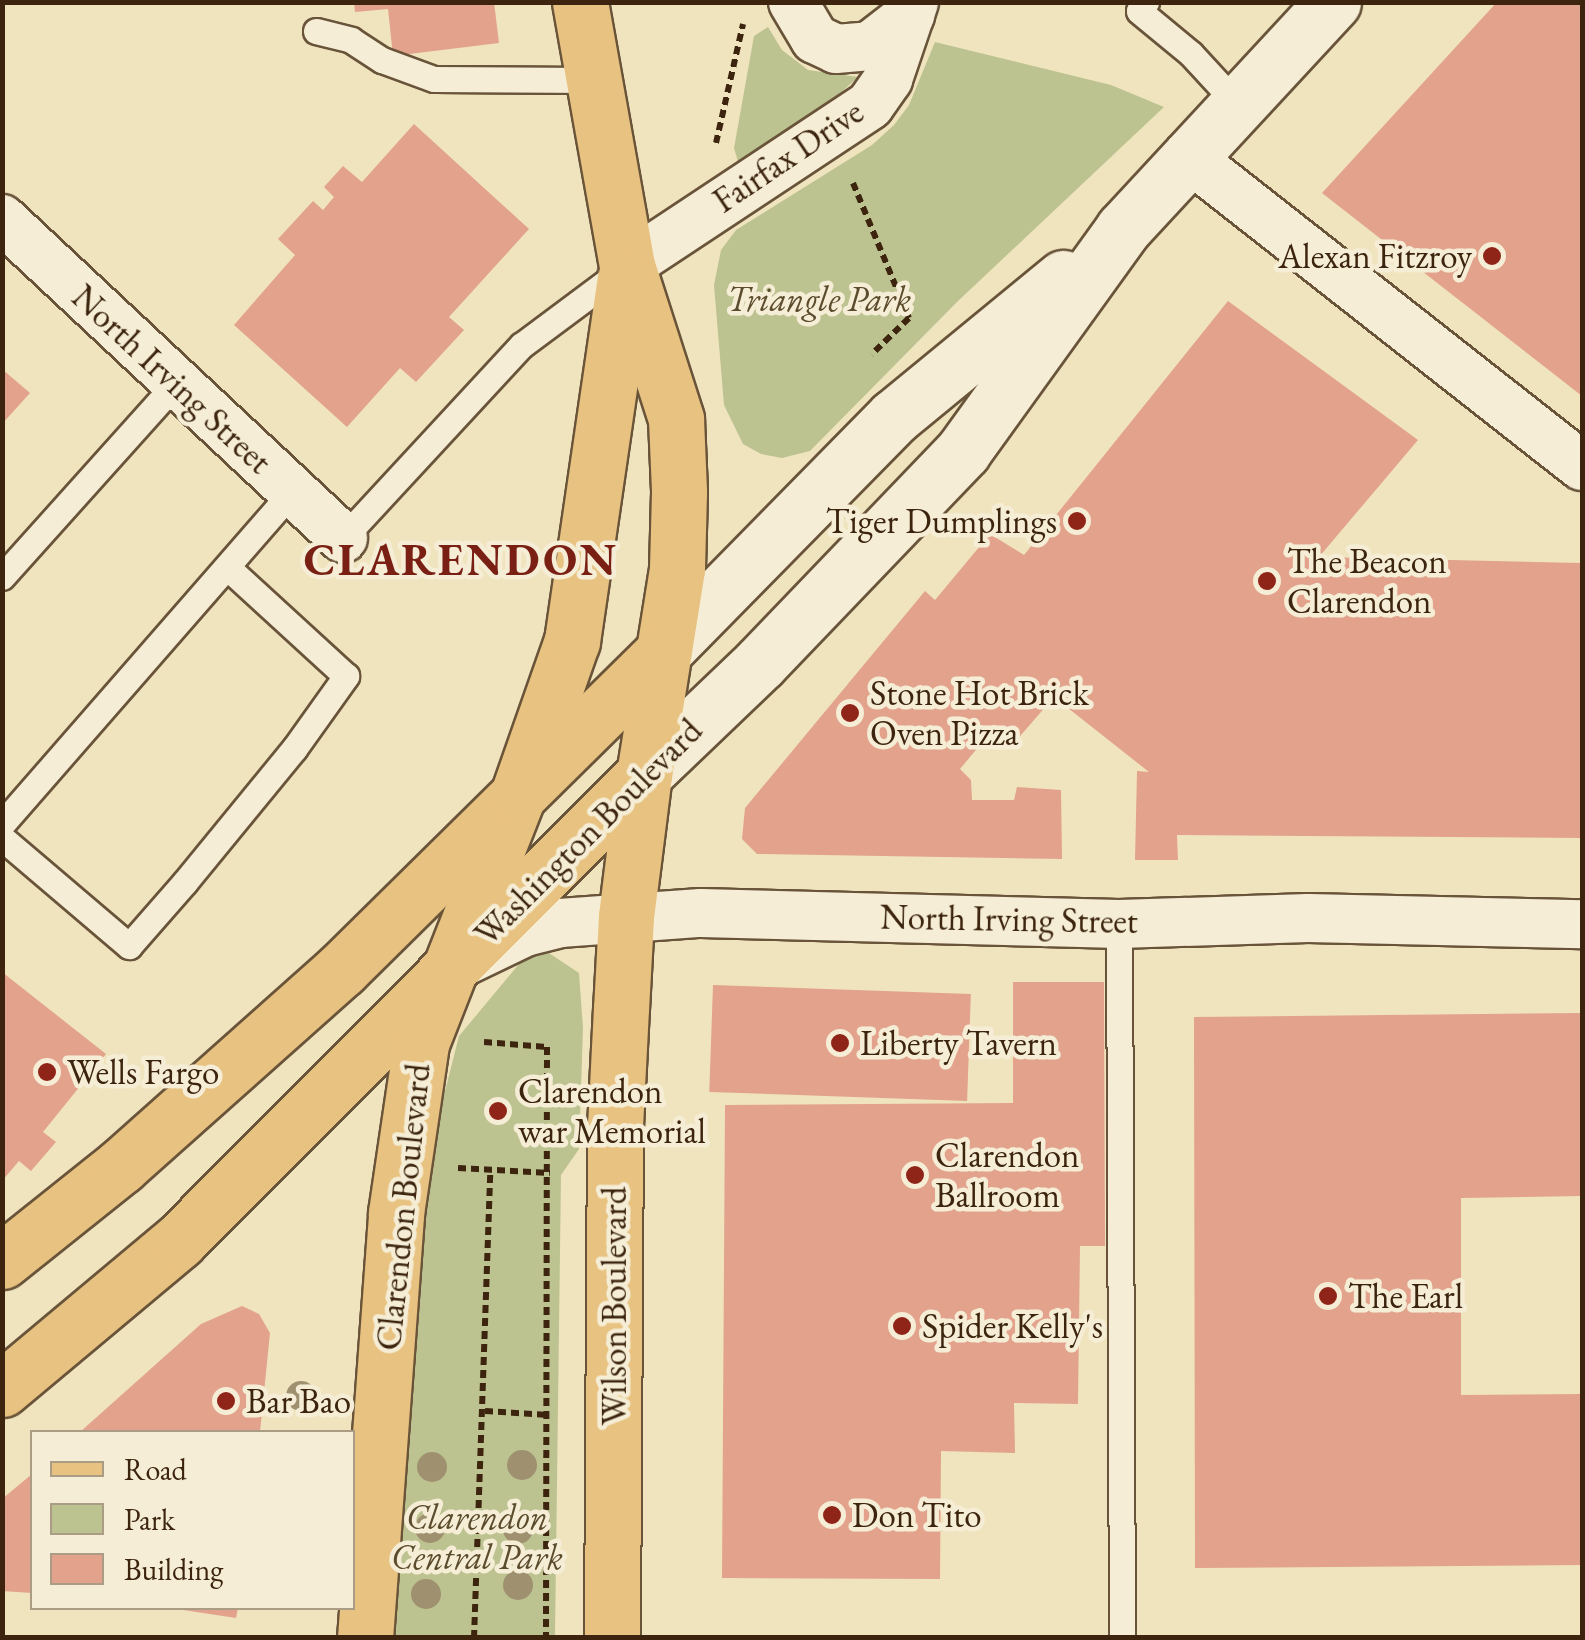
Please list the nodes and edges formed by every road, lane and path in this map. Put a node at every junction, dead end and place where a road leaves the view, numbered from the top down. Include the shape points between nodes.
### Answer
1 (580, 2) edge
2 (793, 2) edge
3 (1333, 2) edge
4 (1134, 5) edge
5 (746, 8) dead end
6 (912, 9) edge
7 (316, 31) dead end
8 (591, 80) junction
9 (1238, 105) junction
10 (714, 149) dead end
11 (1187, 156) junction
12 (848, 170) dead end
13 (2, 219) edge
14 (1123, 229) junction
15 (627, 266) junction
16 (909, 318) dead end
17 (176, 383) junction
18 (1582, 466) edge
19 (292, 492) junction
20 (343, 538) joint
21 (227, 567) junction
22 (2, 577) edge
23 (663, 652) junction
24 (644, 774) junction
25 (518, 795) junction
26 (2, 824) edge
27 (2, 838) edge
28 (626, 916) junction
29 (1119, 924) junction
30 (1582, 924) edge
31 (447, 971) junction
32 (471, 1040) dead end
33 (455, 1168) dead end
34 (490, 1170) junction
35 (550, 1172) junction
36 (2, 1261) edge
37 (2, 1389) edge
38 (485, 1411) junction
39 (549, 1415) junction
40 (364, 1638) edge
41 (474, 1638) edge
42 (546, 1638) edge
43 (612, 1638) edge
44 (1122, 1638) edge

1 - 8 main road, Wilson Boulevard
2 - 6 street, Fairfax Drive via 814,40 836,49 870,46
3 - 9 main road, Washington Boulevard
4 - 9 lane
5 - 10 path
6 - 15 street, Fairfax Drive via 888,79 870,105
7 - 8 lane via 434,79
8 - 15 main road, Wilson Boulevard
9 - 11 main road, Washington Boulevard
11 - 14 main road, Washington Boulevard
11 - 18 street
12 - 16 path
13 - 17 street, North Irving Street
14 - 23 main road, Washington Boulevard via 894,417
14 - 24 main road, Washington Boulevard via 963,452
15 - 20 lane via 522,345
15 - 23 main road, Wilson Boulevard via 676,419 677,569
15 - 25 main road, Wilson Boulevard via 572,641
17 - 19 street, North Irving Street
17 - 22 lane
19 - 20 street, North Irving Street
19 - 21 lane
21 - 26 lane
21 - 27 lane via 346,676 198,867 129,946
23 - 24 main road, Wilson Boulevard
23 - 25 main road, Washington Boulevard
24 - 28 main road, Wilson Boulevard
24 - 31 main road, Washington Boulevard
25 - 31 main road, Clarendon Boulevard
25 - 36 main road, Washington Boulevard via 269,1036
28 - 29 street, North Irving Street
28 - 31 street, North Irving Street via 524,932
28 - 43 main road, Wilson Boulevard via 615,1125
29 - 30 street, North Irving Street via 1308,918
29 - 44 lane
31 - 37 main road, Washington Boulevard via 179,1242
31 - 40 main road, Clarendon Boulevard via 422,1043 396,1214
32 - 35 path via 547,1047
33 - 34 path
34 - 35 path
34 - 38 path
35 - 39 path
38 - 39 path
38 - 41 path
39 - 42 path

